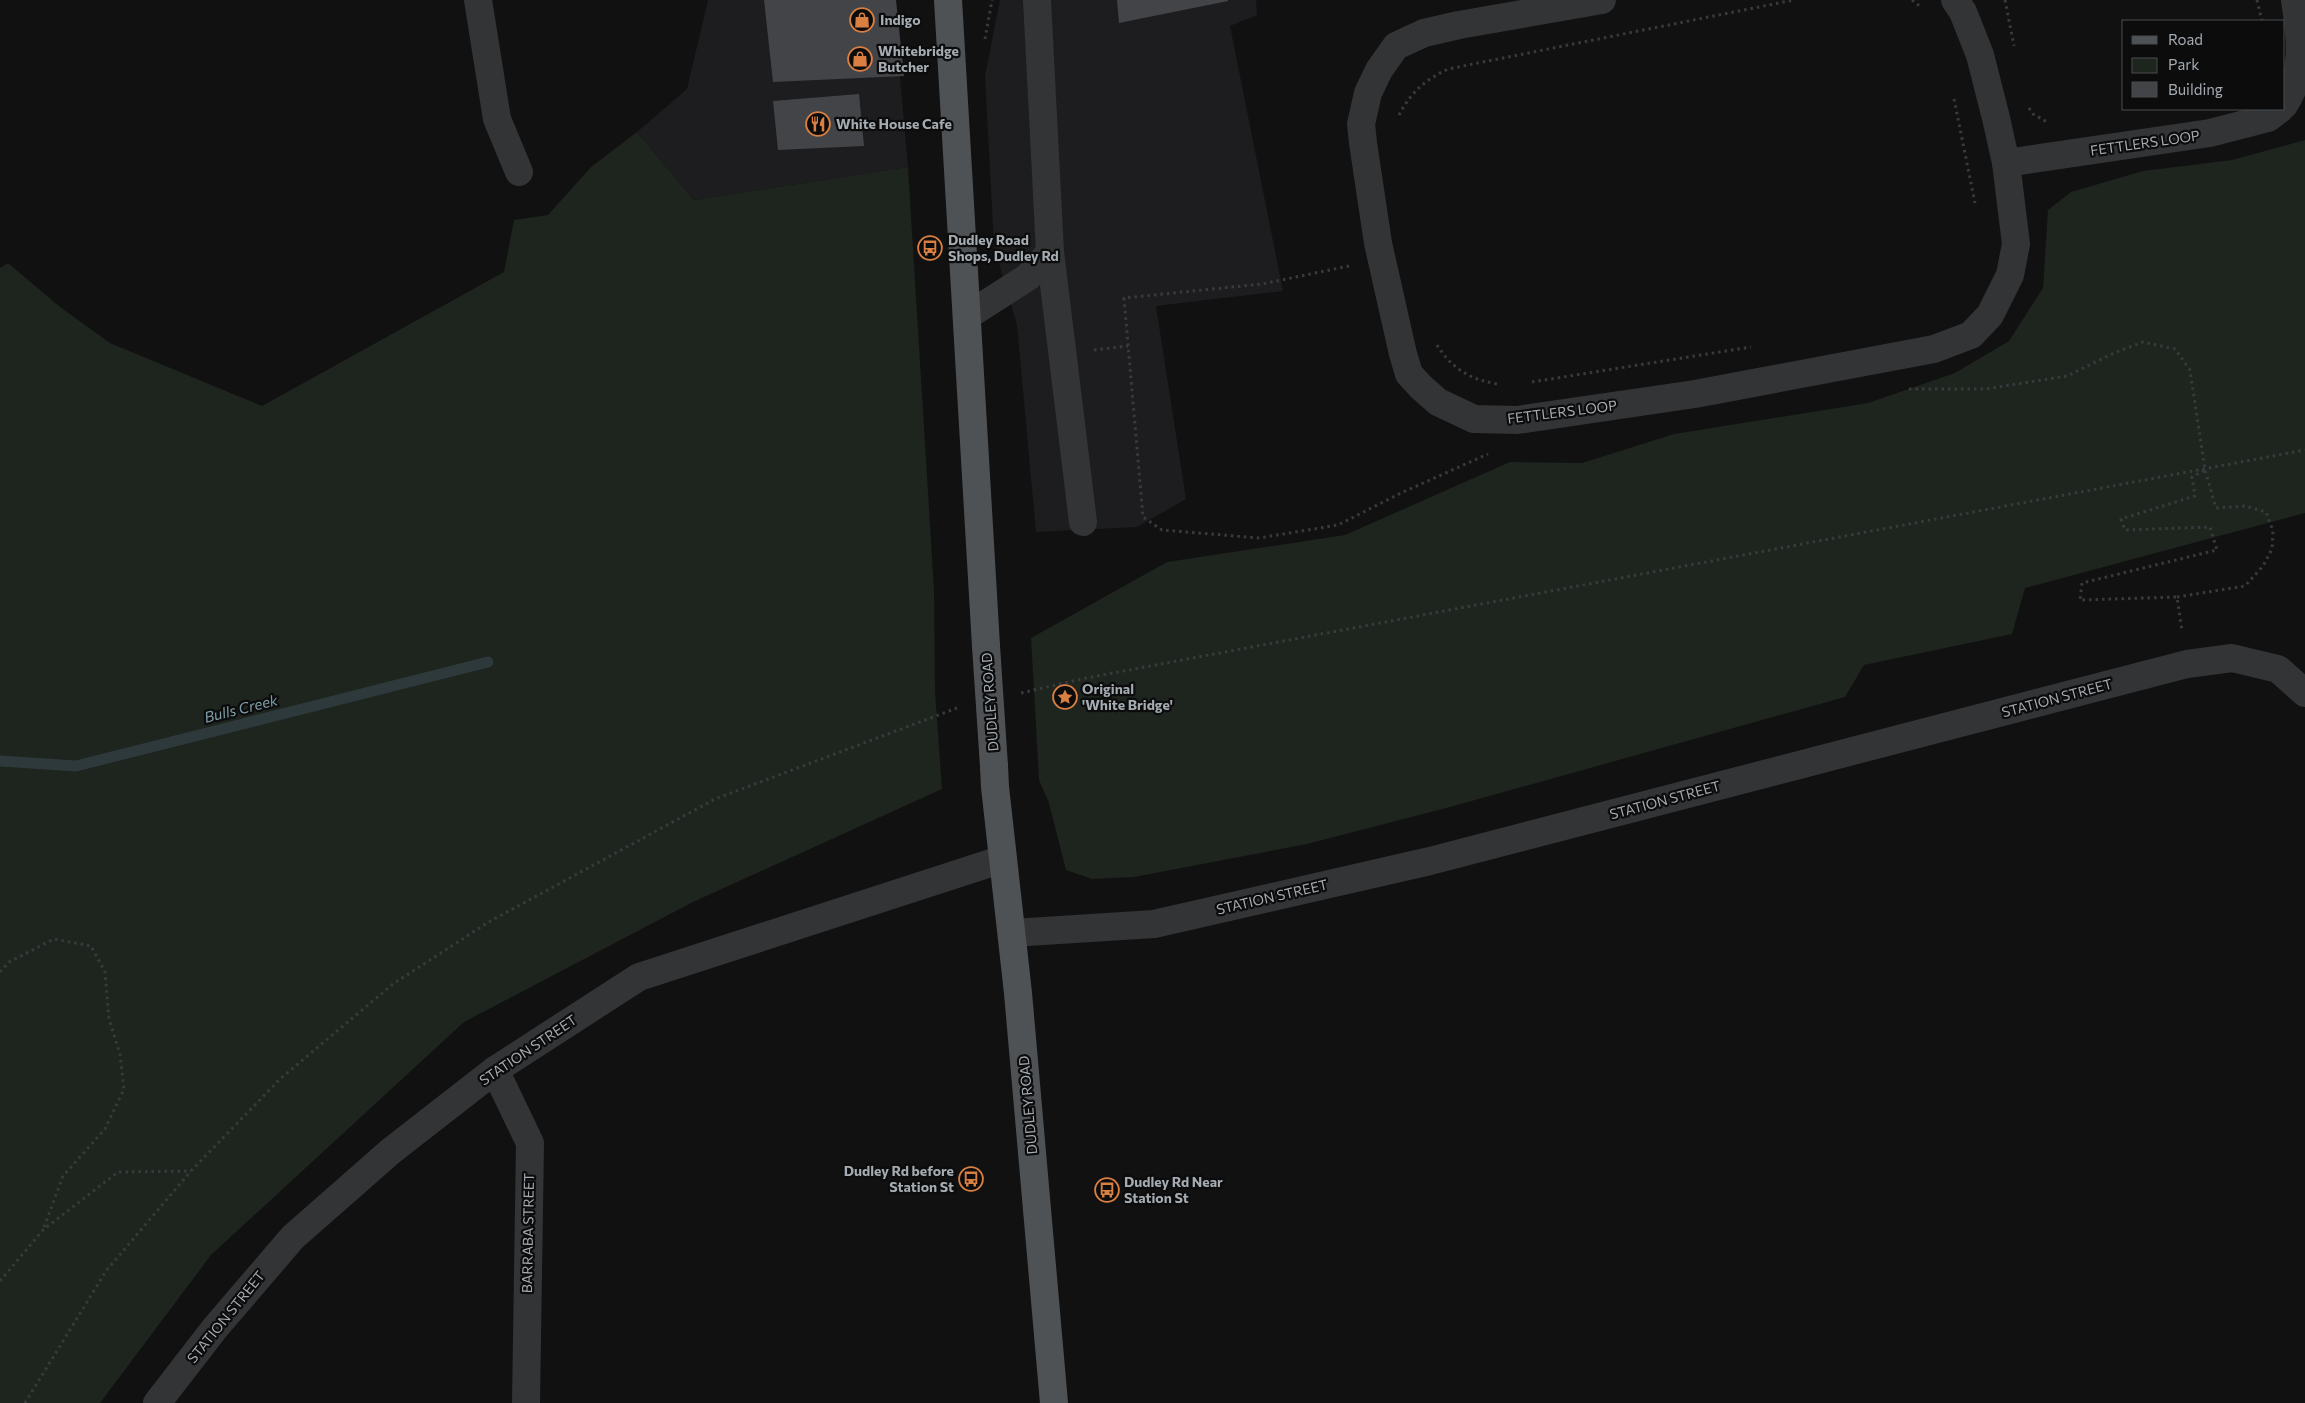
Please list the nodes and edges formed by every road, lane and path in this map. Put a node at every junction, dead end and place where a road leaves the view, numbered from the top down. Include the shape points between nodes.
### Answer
1 (478, 0) edge
2 (948, 0) edge
3 (1037, 0) edge
4 (1602, 0) edge
5 (1794, 0) edge
6 (1955, 0) edge
7 (2005, 0) edge
8 (2257, 0) edge
9 (2295, 0) edge
10 (2262, 20) edge
11 (2014, 47) dead end
12 (2305, 68) edge
13 (1955, 101) dead end
14 (2027, 103) dead end
15 (2285, 104) edge
16 (2279, 110) edge
17 (2051, 122) dead end
18 (1397, 123) dead end
19 (2006, 163) junction
20 (519, 172) dead end
21 (1977, 212) dead end
22 (1050, 252) junction
23 (1351, 266) dead end
24 (967, 316) junction
25 (1435, 342) dead end
26 (1756, 346) dead end
27 (1526, 383) dead end
28 (1507, 384) dead end
29 (1903, 390) dead end
30 (2305, 450) edge
31 (1495, 451) dead end
32 (2205, 470) junction
33 (1083, 522) dead end
34 (2177, 597) junction
35 (2187, 664) junction
36 (2305, 693) edge
37 (1013, 695) dead end
38 (958, 708) dead end
39 (1003, 859) junction
40 (1012, 933) junction
41 (0, 972) edge
42 (495, 1070) junction
43 (191, 1171) junction
44 (43, 1230) junction
45 (0, 1280) edge
46 (24, 1403) edge
47 (157, 1403) edge
48 (526, 1403) edge
49 (1054, 1403) edge

1 - 20 street via 497,119
2 - 24 main road, DUDLEY ROAD
3 - 22 street
4 - 19 street, FETTLERS LOOP via 1424,33 1396,46 1368,92 1361,124 1363,143 1378,243 1409,374 1438,402 1474,418 1517,420 1695,394 1934,349 1971,335 1990,315 2010,275 2016,244
5 - 18 path via 1448,69 1418,87 1406,100
6 - 19 street, FETTLERS LOOP via 1980,56
7 - 11 path
8 - 10 path
9 - 12 street
12 - 15 street via 2300,84
13 - 21 path
14 - 17 path via 2033,114
16 - 19 street, FETTLERS LOOP via 2268,118 2210,133
22 - 24 street via 1028,276
22 - 33 street
23 - 31 path via 1262,284 1124,298 1143,517 1162,530 1259,538 1338,525
24 - 39 main road, DUDLEY ROAD, bridge via 986,646
25 - 28 path via 1461,372 1476,380
26 - 27 path
29 - 32 path via 1986,389 2067,376 2143,342 2175,349 2190,370
30 - 32 path
32 - 34 path via 2216,508 2245,506 2266,512 2274,531 2272,549 2263,566 2245,586
32 - 34 path via 2192,477 2195,496 2121,519 2125,530 2210,527 2217,550 2082,583 2080,600
32 - 37 path via 1086,678
34 - 35 path
35 - 36 street, STATION STREET via 2232,658 2278,669
35 - 40 street, STATION STREET via 1430,862 1154,924
38 - 43 path via 715,799 487,924 394,984 280,1079
39 - 40 main road, DUDLEY ROAD
39 - 42 street, STATION STREET via 639,977
40 - 49 main road, DUDLEY ROAD
41 - 44 path via 9,962 54,939 91,946 105,972 109,1019 120,1054 124,1088 105,1129 63,1176
42 - 47 street, STATION STREET via 391,1151 292,1237
42 - 48 street, BARRABA STREET via 530,1143
43 - 44 path via 118,1172
43 - 46 path via 106,1271
44 - 45 path

